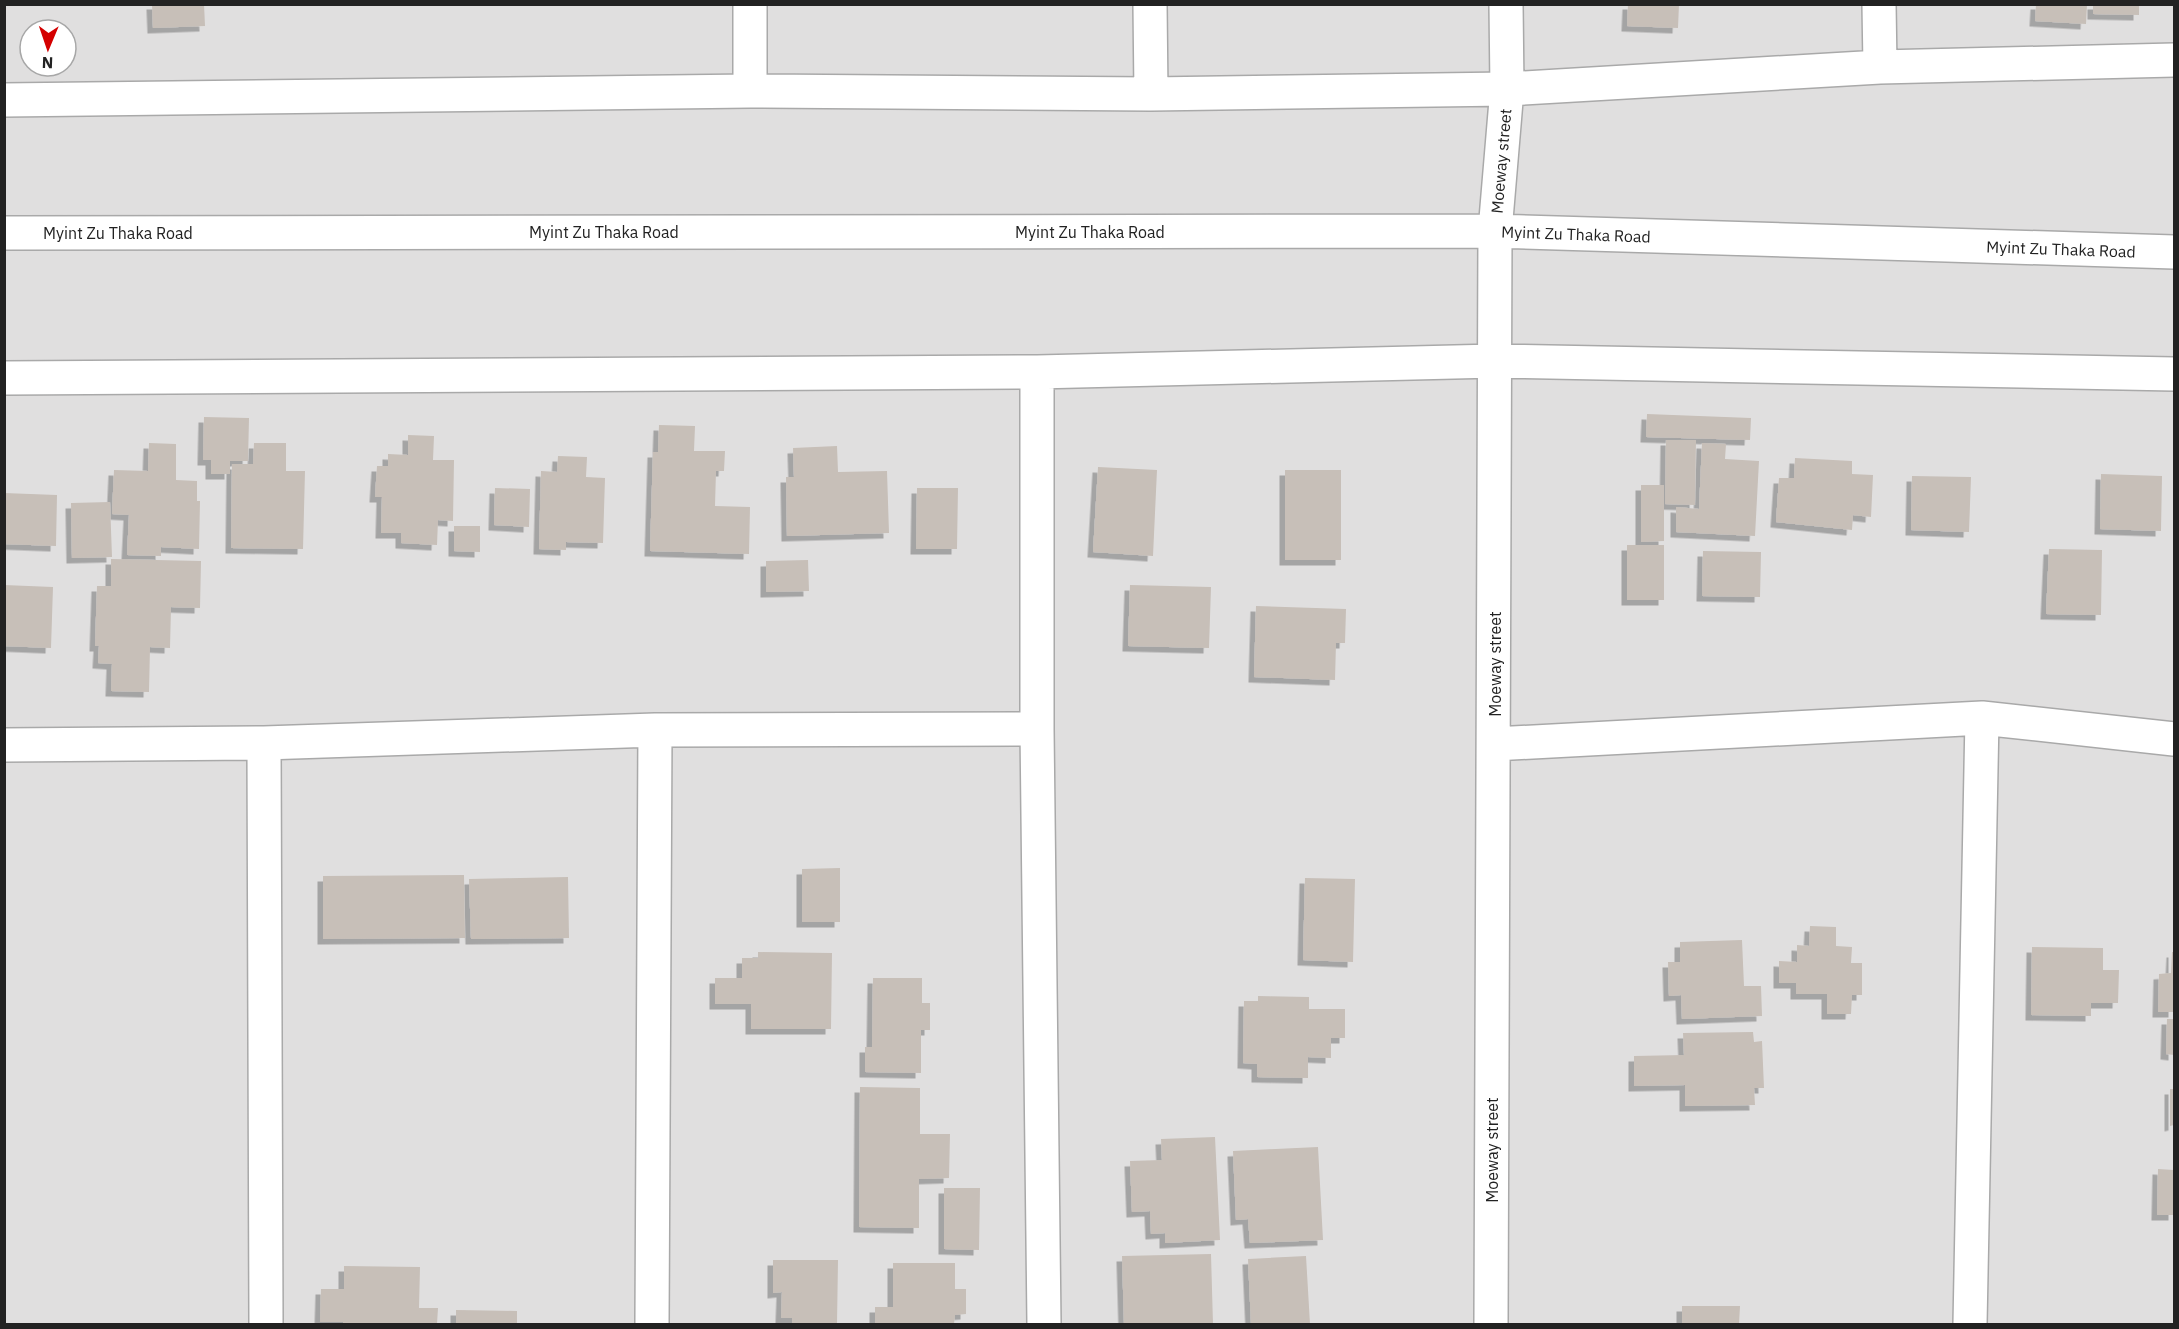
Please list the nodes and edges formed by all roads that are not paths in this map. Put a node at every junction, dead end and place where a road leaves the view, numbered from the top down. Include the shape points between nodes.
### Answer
1 (750, 4) edge
2 (1150, 4) edge
3 (1506, 4) edge
4 (1879, 4) edge
5 (2175, 60) edge
6 (1880, 67) junction
7 (1507, 89) junction
8 (750, 90) junction
9 (1151, 94) junction
10 (4, 100) edge
11 (1495, 231) junction
12 (4, 233) edge
13 (2175, 252) edge
14 (1495, 361) junction
15 (1037, 372) junction
16 (2175, 374) edge
17 (4, 378) edge
18 (1982, 718) junction
19 (1037, 729) junction
20 (655, 730) junction
21 (2175, 739) edge
22 (264, 742) junction
23 (1494, 744) junction
24 (4, 745) edge
25 (266, 1324) edge
26 (652, 1324) edge
27 (1044, 1324) edge
28 (1491, 1324) edge
29 (1970, 1324) edge

1 - 8 street
2 - 9 street
3 - 7 street, Moeway street
4 - 6 street
5 - 6 street
6 - 7 street
7 - 9 street
7 - 11 street, Moeway street
8 - 9 street
8 - 10 street
11 - 12 street, Myint Zu Thaka Road
11 - 13 street, Myint Zu Thaka Road
11 - 14 street, Moeway street
14 - 15 street
14 - 16 street
14 - 23 street, Moeway street
15 - 17 street
15 - 19 street
18 - 21 street
18 - 23 street
18 - 29 street
19 - 20 street
19 - 27 street
20 - 22 street
20 - 26 street
22 - 24 street
22 - 25 street
23 - 28 street, Moeway street

